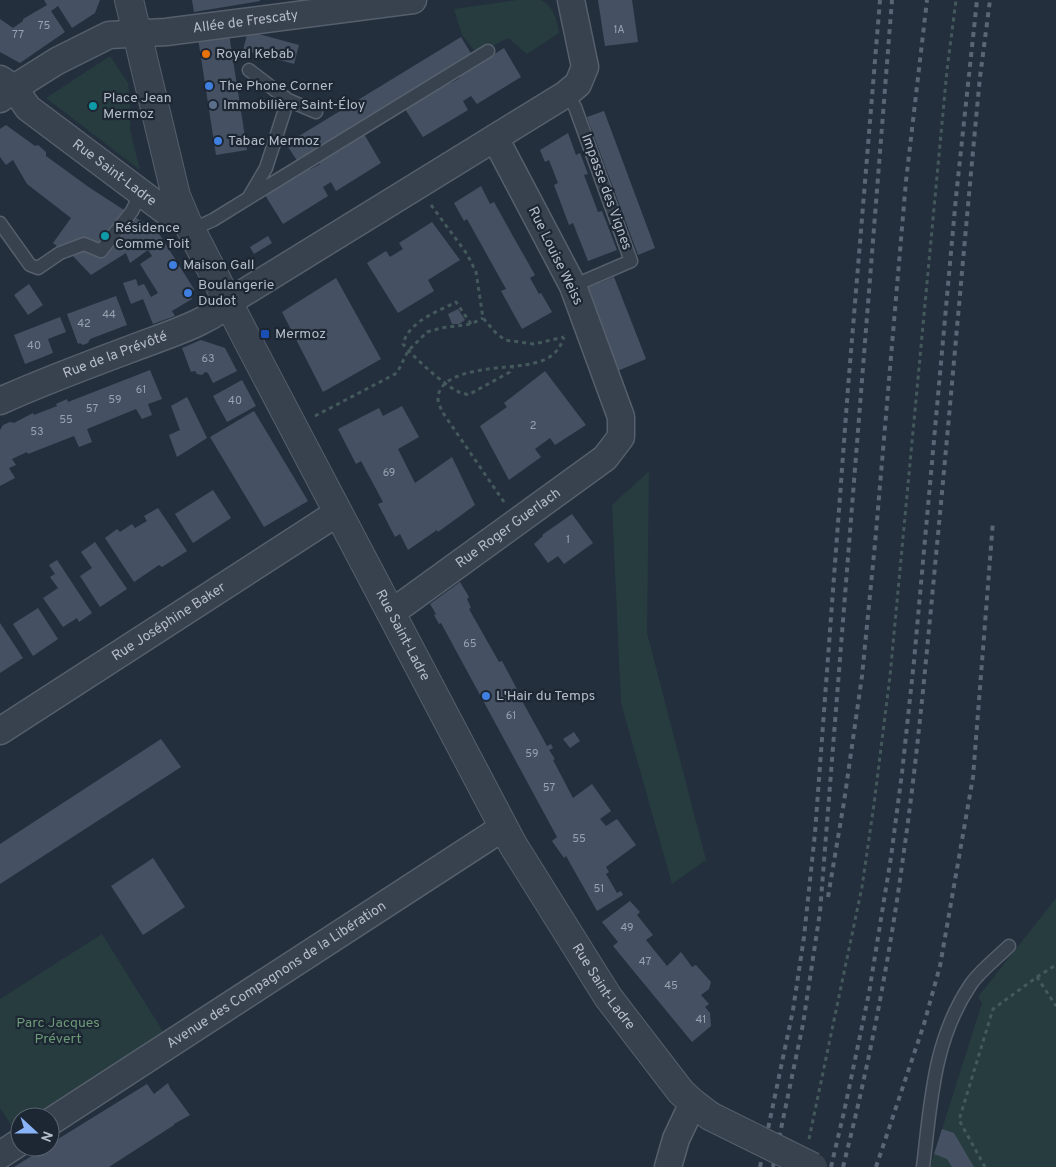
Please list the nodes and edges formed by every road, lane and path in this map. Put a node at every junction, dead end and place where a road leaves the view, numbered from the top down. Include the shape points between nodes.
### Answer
1 (129, 0) edge
2 (413, 0) edge
3 (571, 0) edge
4 (956, 0) edge
5 (137, 33) junction
6 (488, 51) dead end
7 (249, 70) dead end
8 (5, 88) edge
9 (572, 89) junction
10 (288, 100) junction
11 (316, 112) dead end
12 (495, 138) junction
13 (417, 186) junction
14 (141, 193) junction
15 (248, 198) junction
16 (0, 223) edge
17 (189, 226) junction
18 (573, 286) junction
19 (229, 305) junction
20 (483, 318) junction
21 (471, 324) junction
22 (588, 328) junction
23 (564, 337) junction
24 (408, 351) junction
25 (513, 366) junction
26 (446, 384) junction
27 (0, 401) edge
28 (294, 428) junction
29 (621, 437) joint
30 (338, 513) junction
31 (517, 522) junction
32 (390, 612) junction
33 (0, 731) edge
34 (504, 827) junction
35 (1009, 946) dead end
36 (1056, 965) edge
37 (1037, 977) junction
38 (1056, 1006) edge
39 (702, 1109) junction
40 (60, 1116) edge
41 (811, 1155) edge
42 (668, 1167) edge
43 (923, 1167) edge
44 (985, 1167) edge

1 - 5 street
2 - 5 street, Allée de Frescaty
3 - 9 street via 585,67
4 - 41 path via 890,676 874,804
5 - 8 street, Rue Saint-Ladre via 109,35
5 - 17 street via 176,196
6 - 15 lane
7 - 10 lane
8 - 14 street, Rue Saint-Ladre
9 - 12 street
9 - 18 lane, Impasse des Vignes via 575,107 631,261
10 - 11 lane
10 - 15 lane via 266,168
12 - 13 street
12 - 18 street, Rue Louise Weiss
13 - 19 street via 240,295
13 - 20 path via 476,272
14 - 16 lane via 100,251 84,244 60,253 38,268 30,265
14 - 17 street, Rue Saint-Ladre
15 - 17 lane via 212,220
17 - 19 street, Rue Saint-Ladre
18 - 22 street, Rue Louise Weiss
19 - 27 street, Rue de la Prévôté via 201,322 44,381
19 - 28 street, Rue Saint-Ladre
20 - 21 path
20 - 23 path via 505,340 534,344
21 - 24 path via 427,332
21 - 24 path via 456,302 417,322 406,334 403,344
22 - 23 path
22 - 29 street, Rue Louise Weiss via 621,417
23 - 25 path via 551,356
24 - 26 path
24 - 28 path via 397,373
25 - 26 path via 470,371
25 - 26 path via 510,372 468,394
26 - 31 path via 440,390 438,400 442,410
28 - 30 street, Rue Saint-Ladre
29 - 31 street, Rue Roger Guerlach via 605,458
30 - 32 street, Rue Saint-Ladre
30 - 33 street, Rue Joséphine Baker
31 - 32 street, Rue Roger Guerlach
32 - 34 street, Rue Saint-Ladre
34 - 39 street, Rue Saint-Ladre via 608,997 681,1092
34 - 40 street, Avenue des Compagnons de la Libération
35 - 43 lane via 972,982 947,1029 935,1070
36 - 37 path
37 - 38 path
37 - 44 path via 993,1009 959,1120
39 - 41 street, Rue Saint-Ladre, bridge
39 - 42 street via 676,1139

